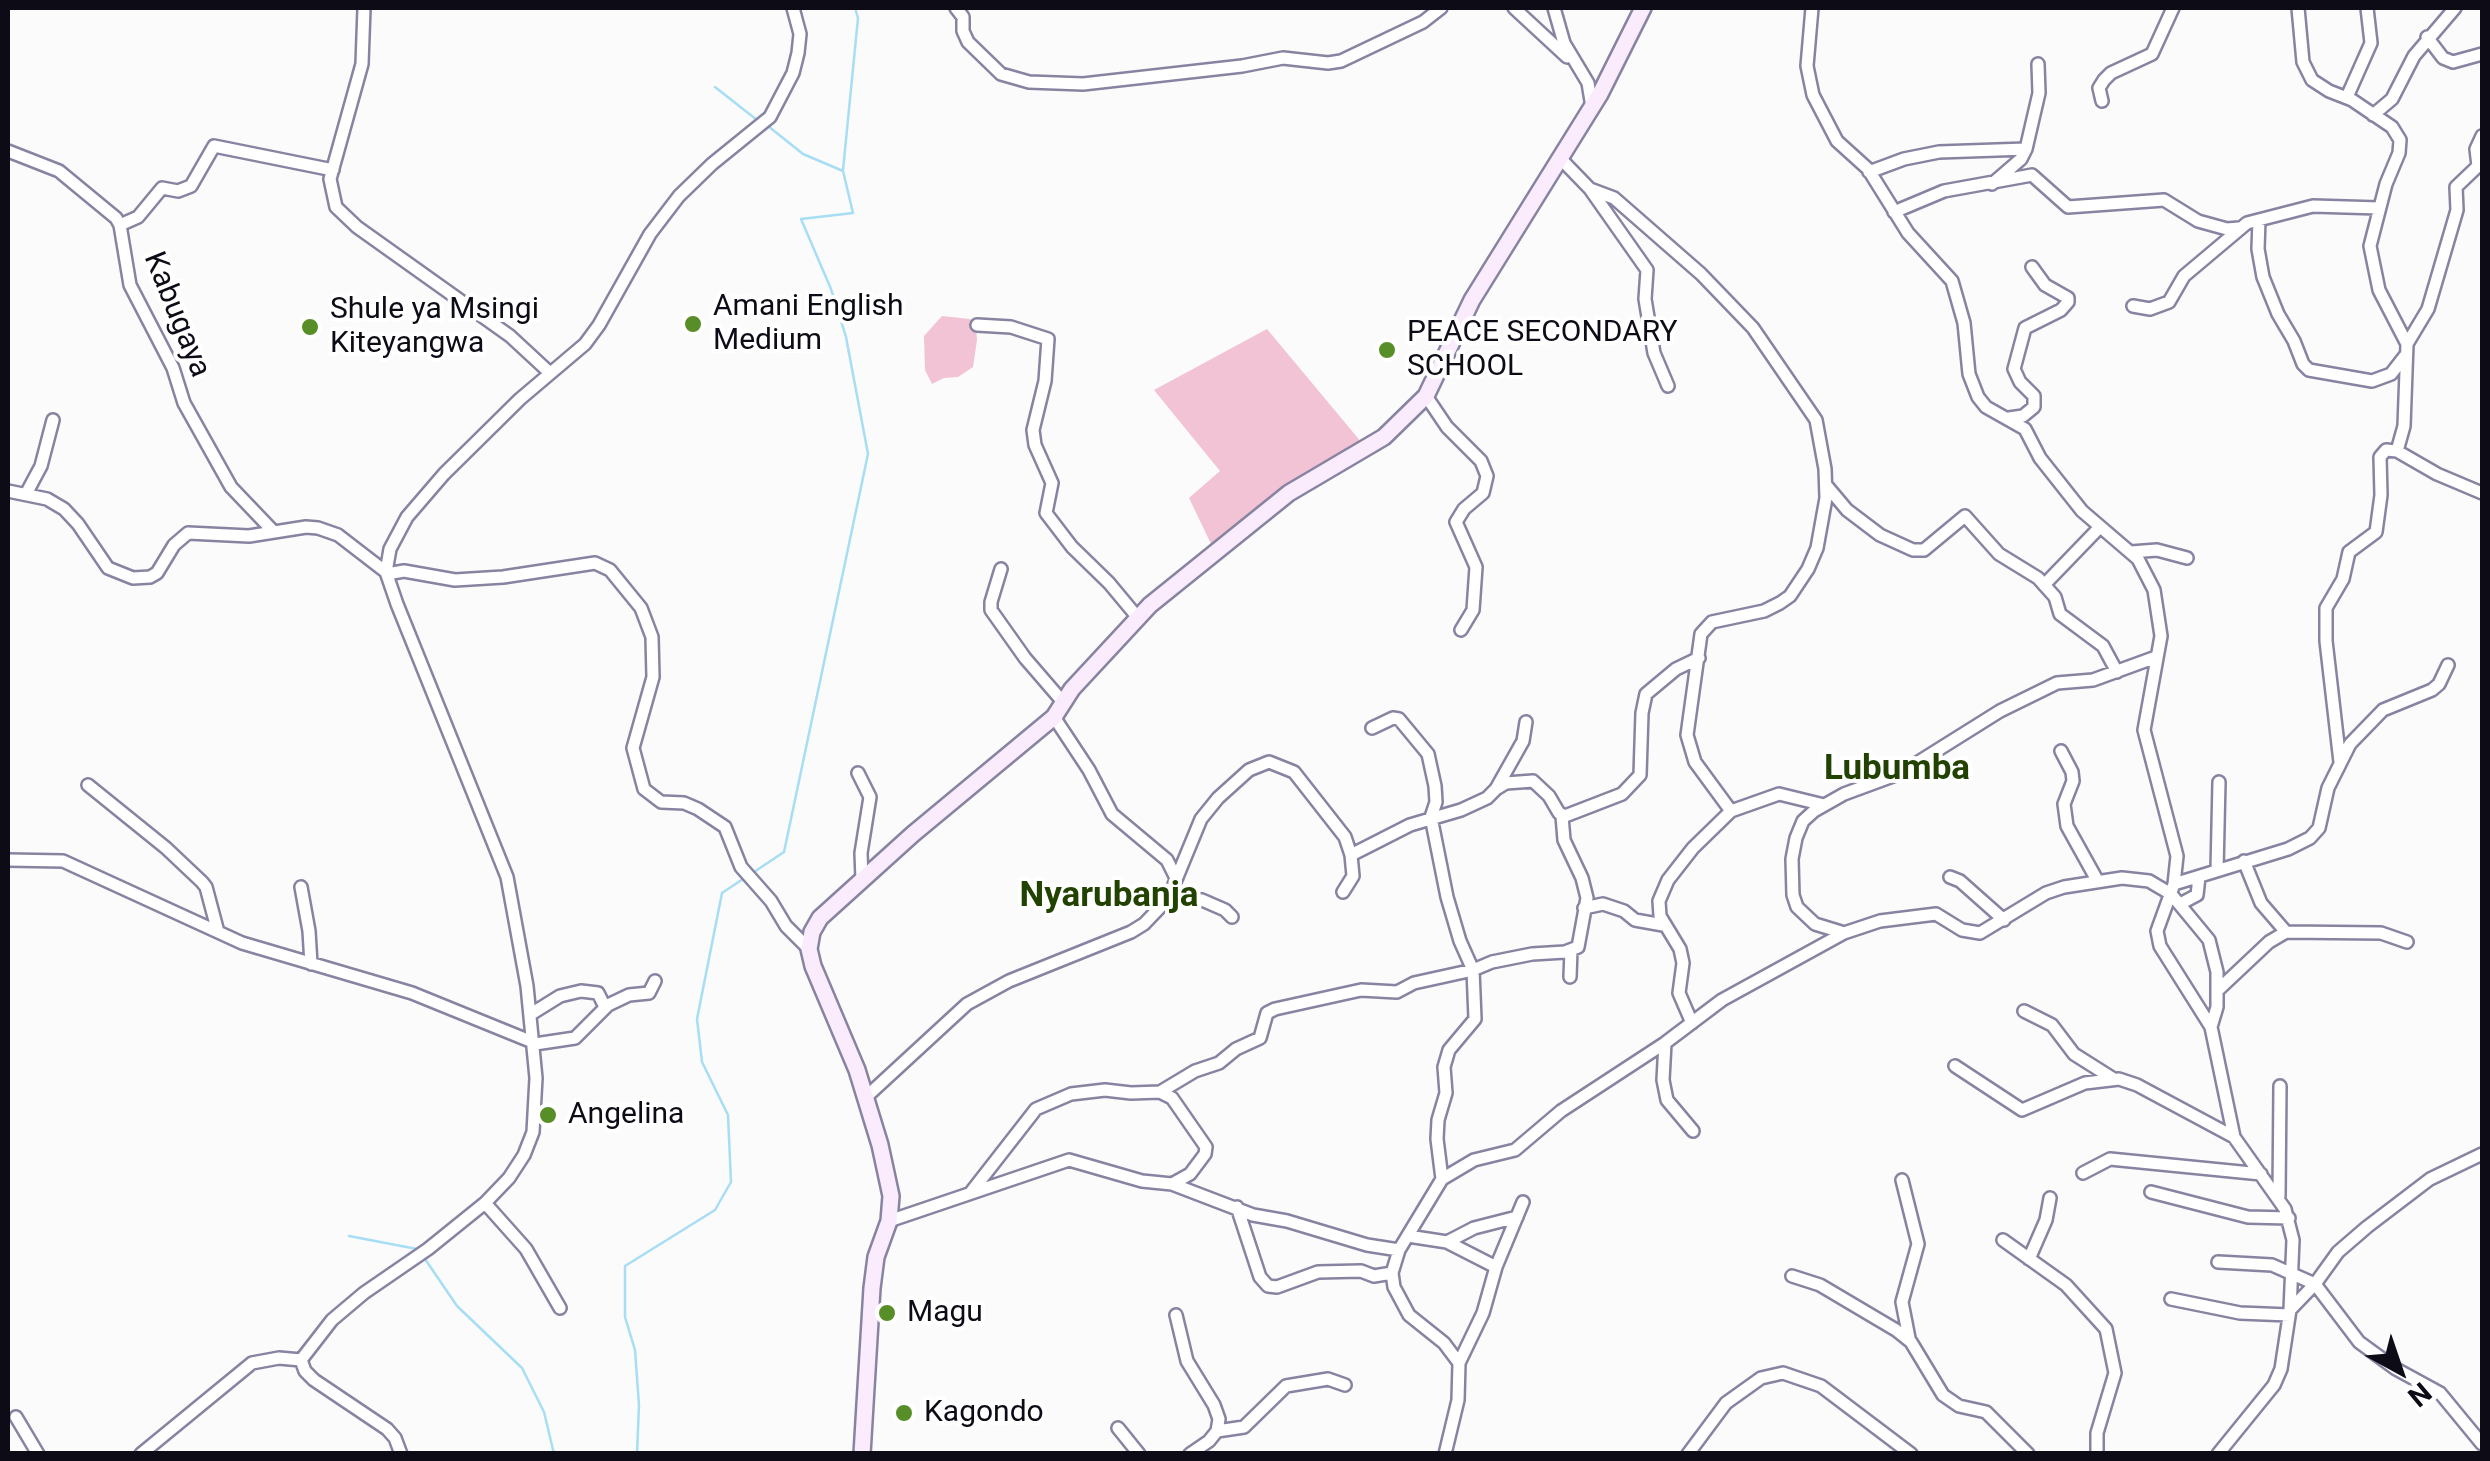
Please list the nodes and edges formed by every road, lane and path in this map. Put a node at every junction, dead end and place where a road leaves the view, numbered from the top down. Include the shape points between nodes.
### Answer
1 (364, 8) edge
2 (793, 8) edge
3 (956, 8) edge
4 (1441, 8) edge
5 (1514, 8) edge
6 (1554, 8) edge
7 (1644, 8) edge
8 (1812, 8) edge
9 (2173, 8) edge
10 (2298, 8) edge
11 (2367, 8) edge
12 (2456, 8) edge
13 (2427, 37) junction
14 (2482, 54) edge
15 (1574, 63) junction
16 (2038, 64) dead end
17 (2347, 97) junction
18 (2102, 101) dead end
19 (1592, 107) junction
20 (2373, 115) junction
21 (2482, 136) edge
22 (2026, 149) junction
23 (8, 152) edge
24 (1559, 158) junction
25 (333, 170) junction
26 (1869, 172) junction
27 (1992, 184) junction
28 (1590, 190) junction
29 (2379, 208) junction
30 (1894, 212) junction
31 (2259, 220) junction
32 (120, 225) junction
33 (2240, 228) junction
34 (2032, 267) dead end
35 (2133, 306) dead end
36 (977, 325) dead end
37 (2406, 350) junction
38 (550, 372) junction
39 (1668, 386) dead end
40 (1426, 396) junction
41 (2004, 417) junction
42 (53, 420) dead end
43 (2397, 451) junction
44 (1826, 485) junction
45 (8, 491) edge
46 (2482, 492) edge
47 (26, 494) junction
48 (2099, 528) junction
49 (273, 531) junction
50 (2131, 552) junction
51 (2187, 558) dead end
52 (1001, 570) dead end
53 (386, 573) junction
54 (2044, 585) junction
55 (1138, 619) junction
56 (1461, 630) dead end
57 (2156, 657) junction
58 (1699, 658) junction
59 (2448, 665) dead end
60 (2117, 672) junction
61 (1063, 702) junction
62 (1054, 717) junction
63 (1526, 722) dead end
64 (1372, 728) dead end
65 (2061, 751) dead end
66 (2340, 762) junction
67 (858, 773) dead end
68 (2219, 782) dead end
69 (88, 785) dead end
70 (1496, 790) junction
71 (1824, 805) junction
72 (1731, 811) junction
73 (1562, 816) junction
74 (1431, 818) junction
75 (1351, 855) junction
76 (8, 860) edge
77 (2244, 861) junction
78 (2217, 870) junction
79 (1950, 877) dead end
80 (2200, 877) junction
81 (1176, 878) junction
82 (862, 879) junction
83 (2097, 880) junction
84 (301, 887) dead end
85 (1343, 892) dead end
86 (2175, 894) junction
87 (1168, 899) junction
88 (1584, 908) junction
89 (1232, 918) dead end
90 (2004, 920) junction
91 (1664, 925) junction
92 (218, 932) junction
93 (2286, 932) junction
94 (1844, 933) junction
95 (2407, 942) dead end
96 (808, 949) junction
97 (1571, 950) junction
98 (311, 964) junction
99 (1473, 970) junction
100 (1570, 977) dead end
101 (655, 982) dead end
102 (2217, 992) junction
103 (605, 1008) junction
104 (2024, 1011) dead end
105 (531, 1014) junction
106 (1692, 1022) junction
107 (2210, 1027) junction
108 (1664, 1043) junction
109 (535, 1044) junction
110 (1956, 1066) dead end
111 (2112, 1078) junction
112 (2280, 1086) dead end
113 (1160, 1092) junction
114 (864, 1098) junction
115 (1693, 1131) dead end
116 (2234, 1137) junction
117 (2482, 1154) edge
118 (2083, 1173) dead end
119 (2261, 1174) junction
120 (1442, 1179) junction
121 (1902, 1180) dead end
122 (1172, 1184) junction
123 (972, 1190) junction
124 (2151, 1192) dead end
125 (2050, 1198) dead end
126 (2278, 1199) junction
127 (1523, 1202) dead end
128 (485, 1203) junction
129 (1237, 1208) junction
130 (1517, 1217) junction
131 (2289, 1218) junction
132 (889, 1221) junction
133 (1408, 1236) junction
134 (2003, 1240) dead end
135 (1447, 1242) junction
136 (1398, 1250) junction
137 (2029, 1259) junction
138 (2218, 1262) dead end
139 (1496, 1267) junction
140 (1392, 1273) junction
141 (2293, 1273) junction
142 (1792, 1276) dead end
143 (2316, 1284) junction
144 (2171, 1298) dead end
145 (560, 1308) dead end
146 (2289, 1312) junction
147 (1176, 1315) dead end
148 (1911, 1342) junction
149 (300, 1360) junction
150 (1459, 1364) junction
151 (1345, 1386) dead end
152 (16, 1417) dead end
153 (1118, 1428) dead end
154 (1216, 1431) junction
155 (2482, 1444) edge
156 (1448, 1453) edge
157 (38, 1454) edge
158 (141, 1454) edge
159 (401, 1454) edge
160 (862, 1454) edge
161 (1139, 1454) edge
162 (1190, 1454) edge
163 (1688, 1454) edge
164 (1911, 1454) edge
165 (2028, 1454) edge
166 (2097, 1454) edge
167 (2218, 1454) edge

1 - 25 street via 362,64
2 - 38 street via 798,53 770,116 679,196 592,334
3 - 4 street via 968,42 1001,74 1083,84 1284,58 1328,63
5 - 15 street
6 - 15 street
7 - 19 street
8 - 26 street via 1807,66 1813,95 1836,141
9 - 18 street via 2152,54 2104,80
10 - 17 street via 2308,74
11 - 17 street via 2371,43
12 - 13 street
13 - 14 street via 2452,62
13 - 20 street via 2392,100
15 - 19 street via 1588,83
16 - 22 street via 2039,93
17 - 20 street
19 - 24 street
20 - 29 street via 2396,131 2400,146
21 - 37 street via 2478,166 2456,187 2457,210 2428,309
22 - 26 street via 1939,152
22 - 27 street
23 - 32 street, Kabugaya via 58,170
24 - 28 street
24 - 40 street via 1472,300
25 - 32 street via 214,146 191,186 162,188 138,217
25 - 38 street via 336,207 356,228 510,336
26 - 30 street
27 - 30 street via 1937,193
27 - 33 street via 2032,175 2068,207 2164,200 2198,221
28 - 39 street via 1647,270 1654,353
28 - 44 street via 1635,214 1752,328 1816,420
29 - 31 street via 2314,206
29 - 37 street via 2370,246 2374,275
30 - 41 street via 1952,282 1972,386 1982,403
31 - 33 street
31 - 37 street via 2260,264 2302,364 2325,375 2372,381 2391,374
32 - 49 street, Kabugaya via 130,285 184,402 230,486
33 - 35 street via 2184,276 2169,302
34 - 41 street via 2068,302 2025,328 2014,369 2034,406 2023,416
36 - 55 street via 1048,339 1033,430 1052,483 1046,513
37 - 43 street
38 - 53 street via 419,501 396,536
40 - 55 street via 1384,436 1289,493
40 - 56 street via 1487,476 1483,492 1456,522 1476,566 1473,610
41 - 48 street via 2024,429
42 - 47 street
43 - 46 street
43 - 66 street via 2380,457 2376,532 2349,552 2326,608
44 - 54 street via 1880,535 1913,550 1924,550 1965,516 1998,554
44 - 58 street via 1817,548 1800,584 1764,610 1712,622 1701,634
45 - 47 street
47 - 49 street via 64,509 108,568 133,578 150,578 188,533
48 - 50 street
48 - 54 street
49 - 53 street via 327,530
50 - 51 street
50 - 57 street via 2146,570 2158,606
52 - 61 street via 992,610
53 - 96 street via 455,580 595,563 610,570 641,608 652,637 653,677 633,748 644,789 725,827 741,867
53 - 105 street via 507,877
54 - 60 street via 2060,614 2103,646
55 - 61 street
57 - 60 street
57 - 86 street via 2144,730 2175,840
58 - 72 street via 1687,735 1696,762
58 - 73 street via 1646,694 1636,783 1606,804
59 - 66 street via 2432,690 2383,710
60 - 71 street via 2057,683 2022,698 1927,759
61 - 62 street
62 - 81 street via 1112,814 1167,860
62 - 82 street
63 - 70 street
64 - 74 street via 1399,719 1424,747 1435,786
65 - 83 street via 2073,781 2064,804 2066,826
66 - 77 street via 2323,820 2310,838
67 - 82 street via 870,798
68 - 78 street
69 - 92 street via 202,882
70 - 73 street via 1533,781
70 - 74 street via 1474,805
71 - 72 street via 1779,794
71 - 94 street via 1796,838 1793,895 1815,924
72 - 91 street via 1668,880 1659,901
73 - 88 street via 1564,840 1586,889
74 - 75 street
74 - 99 street via 1453,922
75 - 81 street via 1294,772 1270,762 1218,798 1201,819
75 - 85 street via 1353,876
76 - 92 street via 63,862
77 - 78 street
77 - 93 street via 2261,904
78 - 80 street
79 - 90 street
80 - 86 street
80 - 86 street via 2197,895
81 - 87 street
82 - 96 street via 820,918
83 - 86 street via 2150,881
83 - 90 street via 2046,893
84 - 98 street
86 - 102 street via 2209,940
86 - 107 street via 2157,931 2160,946
87 - 89 street via 1202,900
87 - 114 street via 1131,932 1008,980 966,1004
88 - 91 street via 1603,904
88 - 97 street via 1580,942
90 - 94 street via 1972,934 1923,914
91 - 106 street via 1680,949 1679,993
92 - 98 street
93 - 95 street via 2381,932
93 - 102 street
94 - 106 street
96 - 114 street
97 - 99 street
97 - 100 street
98 - 109 street via 412,993
99 - 113 street via 1397,992 1361,990 1270,1010 1260,1038
99 - 120 street via 1475,1019 1444,1067 1437,1139
101 - 103 street via 648,993
102 - 107 street
103 - 105 street via 598,994 581,990
103 - 109 street via 575,1038
104 - 111 street via 2052,1025 2074,1054
105 - 109 street
106 - 108 street
107 - 116 street
108 - 115 street via 1667,1100
108 - 120 street via 1515,1150 1474,1160
109 - 128 street via 532,1132 509,1178
110 - 111 street via 2022,1110
111 - 116 street via 2138,1084
112 - 126 street
113 - 122 street via 1172,1098 1206,1147 1190,1174
113 - 123 street via 1088,1091 1054,1098 1036,1108
114 - 132 street via 886,1171
116 - 119 street
117 - 143 street via 2401,1200 2345,1244
118 - 119 street via 2110,1159
119 - 126 street
120 - 133 street
121 - 148 street via 1918,1244 1902,1309
122 - 123 street via 1069,1160
122 - 129 street
123 - 132 street
124 - 131 street via 2248,1216
125 - 137 street
126 - 131 street
127 - 130 street
128 - 145 street via 526,1249
128 - 149 street via 332,1320
129 - 136 street
129 - 140 street via 1268,1286 1318,1272
130 - 135 street
130 - 139 street
131 - 141 street
132 - 160 street via 872,1288
133 - 135 street
133 - 136 street
134 - 137 street
135 - 139 street
136 - 140 street
137 - 166 street via 2066,1285 2106,1329 2115,1373
138 - 141 street
139 - 150 street
140 - 150 street via 1409,1315
141 - 143 street
141 - 146 street
142 - 148 street
143 - 146 street
143 - 155 street via 2359,1342 2440,1393
144 - 146 street via 2240,1312
146 - 167 street via 2274,1385
147 - 154 street via 1188,1362 1219,1419
148 - 165 street via 1943,1395 1986,1412
149 - 158 street via 252,1363
149 - 159 street via 314,1380 387,1429
150 - 156 street
151 - 154 street via 1328,1380 1286,1386 1244,1427
152 - 157 street
153 - 161 street
154 - 162 street
163 - 164 street via 1726,1403 1762,1378 1783,1374 1821,1386

